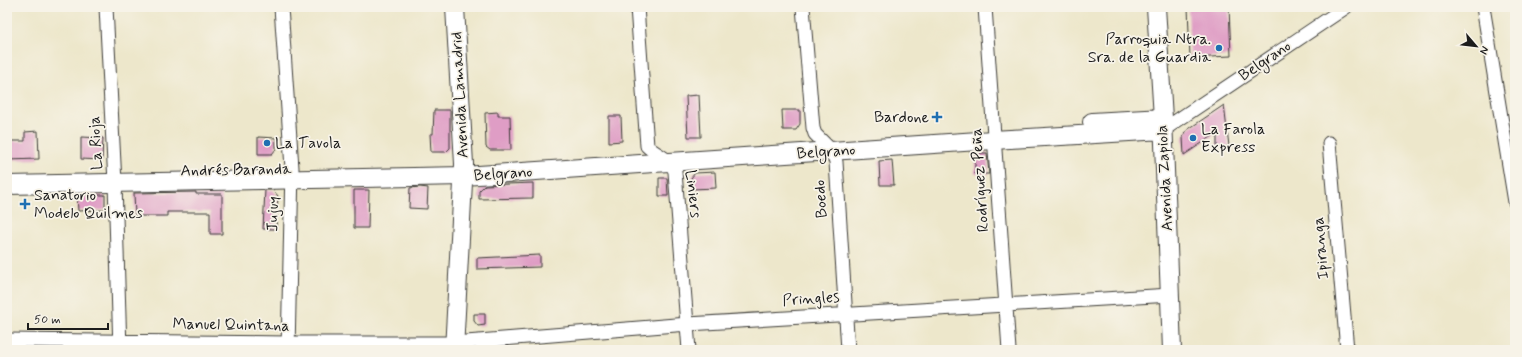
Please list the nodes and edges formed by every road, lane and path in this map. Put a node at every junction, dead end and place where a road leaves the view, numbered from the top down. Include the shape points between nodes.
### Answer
1 (106, 7) edge
2 (281, 7) edge
3 (455, 7) edge
4 (637, 7) edge
5 (803, 7) edge
6 (985, 7) edge
7 (1156, 7) edge
8 (1346, 7) edge
9 (1483, 7) edge
10 (1163, 124) junction
11 (993, 134) junction
12 (1329, 143) dead end
13 (828, 146) junction
14 (654, 152) junction
15 (671, 163) junction
16 (464, 170) junction
17 (7, 174) edge
18 (292, 174) junction
19 (115, 178) junction
20 (7, 185) edge
21 (1515, 202) edge
22 (1171, 295) junction
23 (1006, 304) junction
24 (846, 313) junction
25 (688, 324) junction
26 (7, 340) edge
27 (120, 345) edge
28 (288, 346) edge
29 (454, 346) edge
30 (689, 350) edge
31 (848, 350) edge
32 (1009, 350) edge
33 (1172, 350) edge
34 (1347, 350) edge

1 - 19 street, La Rioja
2 - 18 street, Jujuy
3 - 16 main road, Avenida Lamadrid
4 - 14 street via 646,139
5 - 13 street, Boedo via 813,128 815,134
6 - 11 street, Rodríguez Peña
7 - 10 main road, Avenida Zapiola
8 - 10 street, Belgrano via 1184,116
9 - 21 street
10 - 11 main road, Belgrano
10 - 22 main road, Avenida Zapiola
11 - 13 main road, Belgrano
11 - 23 street, Rodríguez Peña
12 - 34 street, Ipiranga
13 - 14 main road, Belgrano
13 - 15 main road, Belgrano
13 - 24 street, Boedo via 836,162
14 - 15 street, Liniers
14 - 16 main road, Belgrano
15 - 16 main road, Belgrano
15 - 25 street, Liniers via 676,172
16 - 18 main road, Andrés Baranda
16 - 29 main road, Avenida Lamadrid
17 - 19 main road, Andrés Baranda
18 - 19 main road, Andrés Baranda
18 - 28 street, Jujuy
19 - 20 main road, Andrés Baranda
19 - 27 street, La Rioja
22 - 23 street, Pringles
22 - 33 main road, Avenida Zapiola
23 - 24 street, Pringles
23 - 32 street, Rodríguez Peña
24 - 25 street, Pringles
24 - 31 street, Boedo
25 - 29 street, Pringles
25 - 30 street, Liniers
26 - 27 street, Manuel Quintana
27 - 28 street, Manuel Quintana
28 - 29 street, Manuel Quintana

